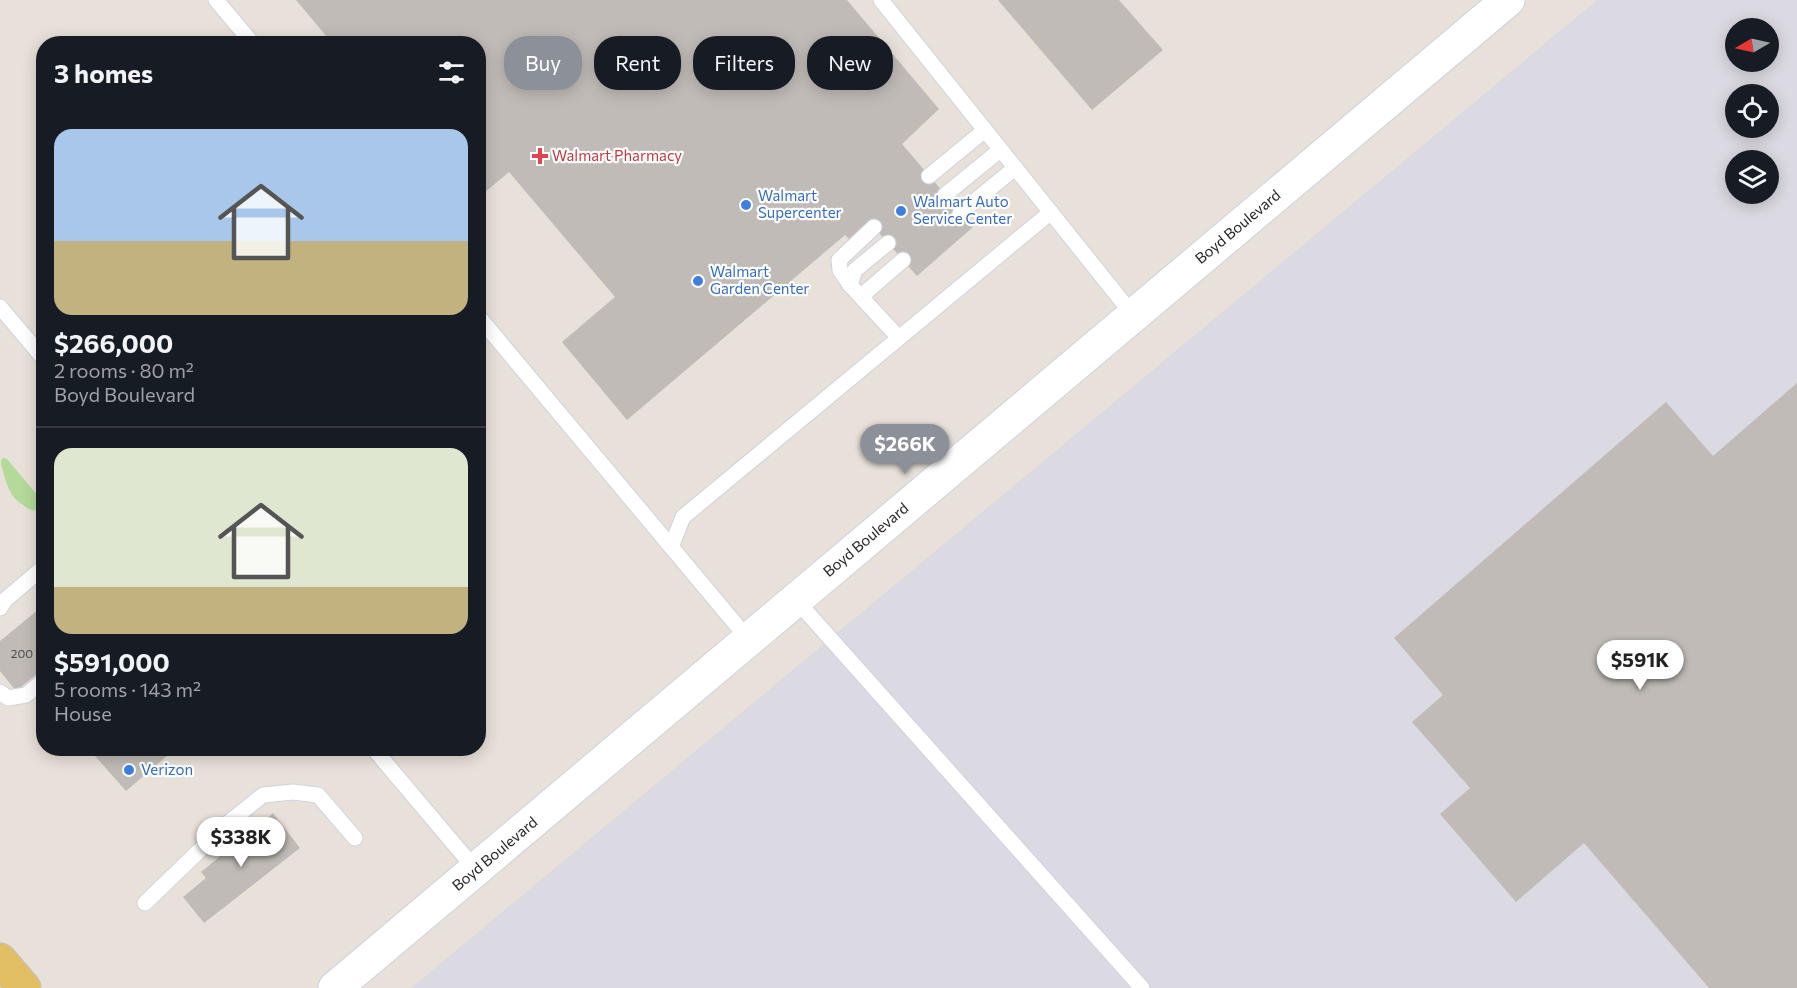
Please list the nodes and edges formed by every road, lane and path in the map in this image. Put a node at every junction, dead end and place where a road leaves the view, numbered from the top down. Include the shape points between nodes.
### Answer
1 (216, 0) edge
2 (881, 0) edge
3 (1508, 0) edge
4 (246, 36) edge
5 (985, 130) junction
6 (1000, 150) junction
7 (1015, 168) junction
8 (929, 176) dead end
9 (945, 195) dead end
10 (1051, 212) junction
11 (960, 213) dead end
12 (874, 227) dead end
13 (888, 243) dead end
14 (903, 260) dead end
15 (850, 285) junction
16 (864, 300) junction
17 (0, 307) edge
18 (1133, 315) junction
19 (486, 326) edge
20 (899, 338) junction
21 (36, 350) edge
22 (671, 547) junction
23 (36, 574) edge
24 (796, 600) junction
25 (0, 608) edge
26 (749, 640) junction
27 (36, 687) edge
28 (0, 693) edge
29 (380, 756) edge
30 (355, 838) dead end
31 (476, 870) junction
32 (145, 903) dead end
33 (0, 960) edge
34 (24, 988) edge
35 (335, 988) edge
36 (1142, 988) edge

1 - 4 lane
2 - 5 lane
3 - 18 street, Boyd Boulevard
5 - 6 lane
5 - 8 lane
6 - 7 lane
6 - 9 lane
7 - 10 lane
7 - 11 lane
10 - 18 lane
10 - 20 lane
12 - 15 lane via 839,260 840,270
13 - 15 lane via 855,270
14 - 16 lane via 866,292
15 - 16 lane
16 - 20 lane
17 - 21 lane
18 - 24 street, Boyd Boulevard
19 - 22 lane
20 - 22 lane via 683,517
22 - 26 lane
23 - 25 lane
24 - 26 street, Boyd Boulevard
24 - 36 lane
26 - 31 street, Boyd Boulevard
27 - 28 lane via 26,695 8,698
29 - 31 lane
30 - 32 lane via 318,795 263,795
31 - 35 street, Boyd Boulevard
33 - 34 main road

